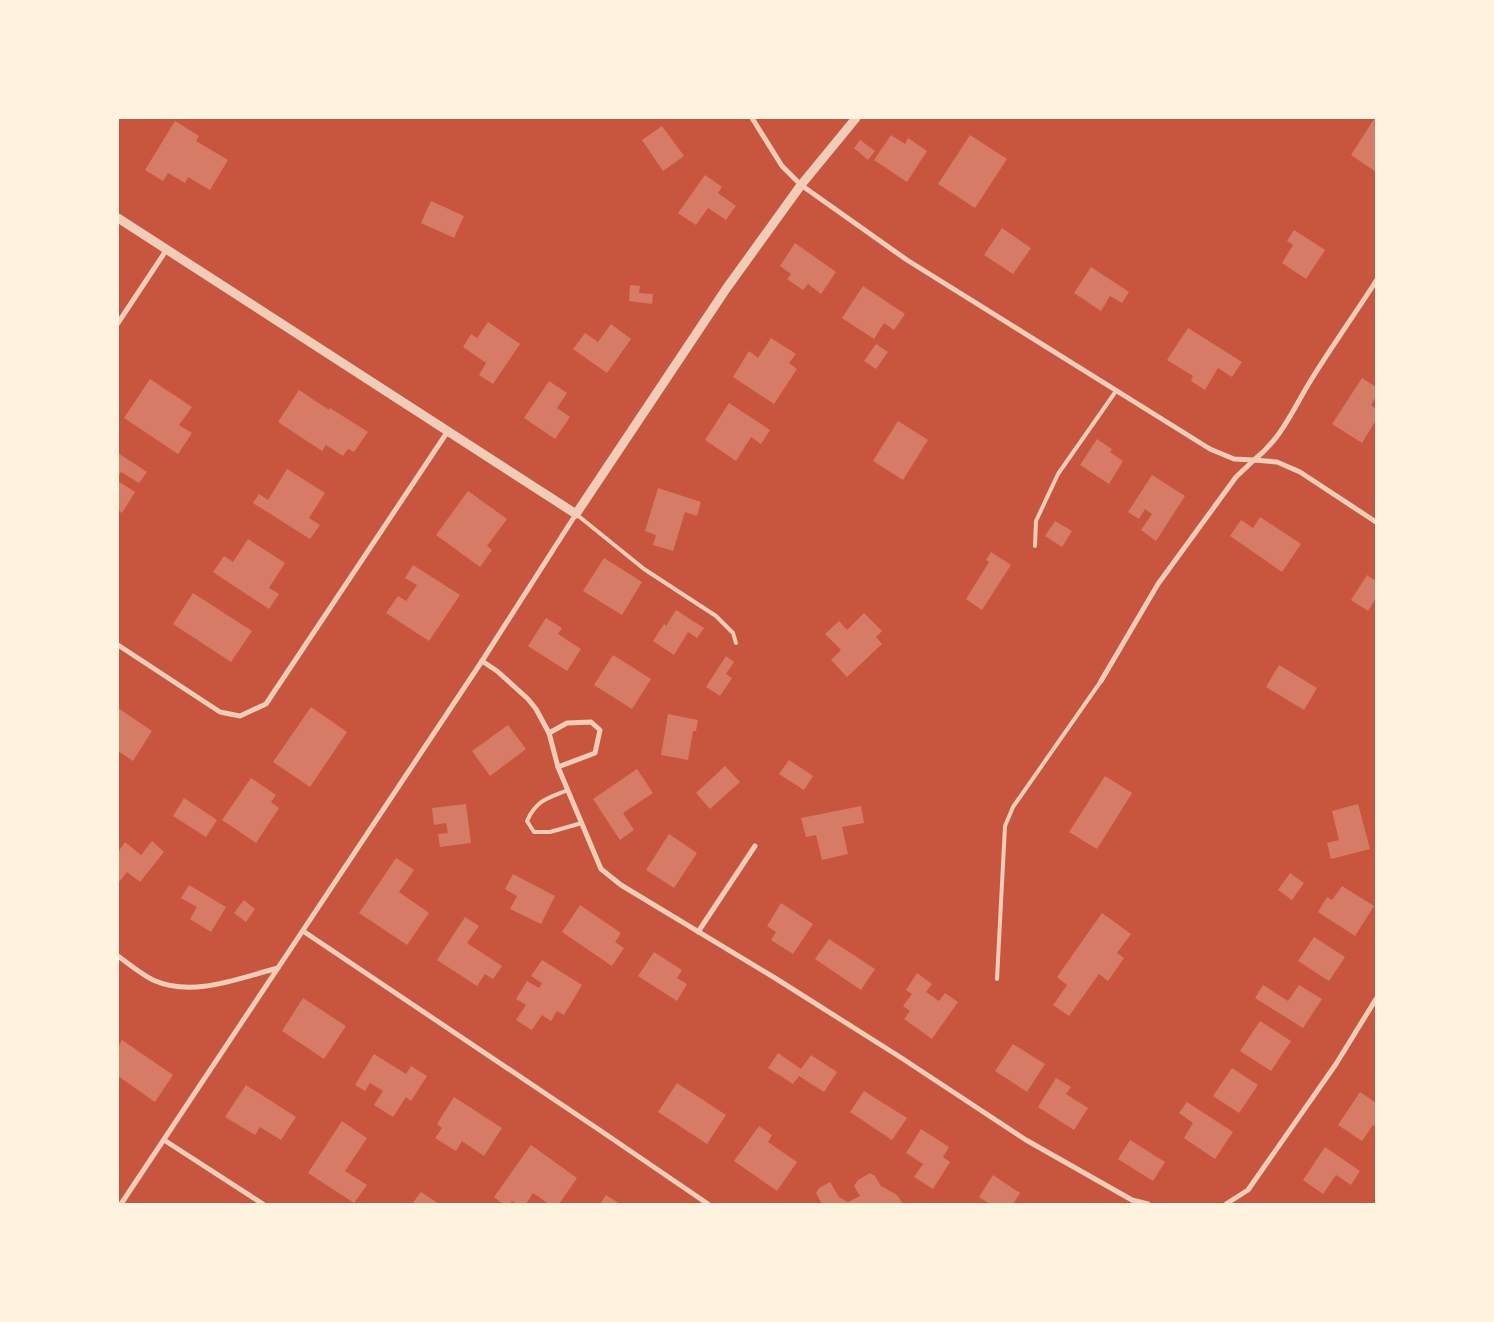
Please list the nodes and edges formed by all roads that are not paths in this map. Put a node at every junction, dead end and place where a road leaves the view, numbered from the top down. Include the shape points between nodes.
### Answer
1 (752, 118) edge
2 (856, 118) edge
3 (801, 185) junction
4 (118, 218) edge
5 (167, 249) junction
6 (1376, 281) edge
7 (118, 323) edge
8 (1116, 391) junction
9 (448, 431) junction
10 (1254, 460) junction
11 (576, 514) junction
12 (1376, 522) edge
13 (1034, 546) dead end
14 (736, 643) dead end
15 (118, 645) edge
16 (482, 661) junction
17 (1101, 681) joint
18 (549, 733) junction
19 (558, 767) junction
20 (568, 790) junction
21 (582, 824) junction
22 (755, 846) dead end
23 (303, 931) junction
24 (698, 932) junction
25 (118, 956) edge
26 (278, 968) junction
27 (997, 979) dead end
28 (1376, 999) edge
29 (164, 1140) junction
30 (121, 1204) edge
31 (263, 1204) edge
32 (708, 1204) edge
33 (1148, 1204) edge
34 (1226, 1204) edge

1 - 3 street via 782,166
2 - 3 street
3 - 8 street via 907,260
3 - 11 street via 721,296
4 - 5 street
5 - 7 street
5 - 9 street
6 - 10 street via 1311,380 1281,433
8 - 10 street via 1210,449 1234,459
8 - 13 lane via 1058,474 1036,521
9 - 11 street
9 - 15 street via 266,704 240,716 220,712
10 - 12 street via 1277,462 1300,472
10 - 17 street via 1236,477 1158,584
11 - 14 lane via 644,569 716,616 733,633
11 - 16 street
16 - 18 street via 528,699
16 - 23 street
17 - 27 lane via 1008,816
18 - 19 street
18 - 19 street via 567,723 591,722 600,730 594,753
19 - 20 street
20 - 21 street
20 - 21 lane via 537,804 527,821 534,832 550,832
21 - 24 street via 601,869 621,885
22 - 24 street
23 - 26 street
23 - 32 street
24 - 33 street via 900,1057 1026,1140 1132,1200
25 - 26 street via 153,980 178,987 208,986
26 - 29 street
28 - 34 street via 1336,1064 1248,1190
29 - 30 street
29 - 31 street

